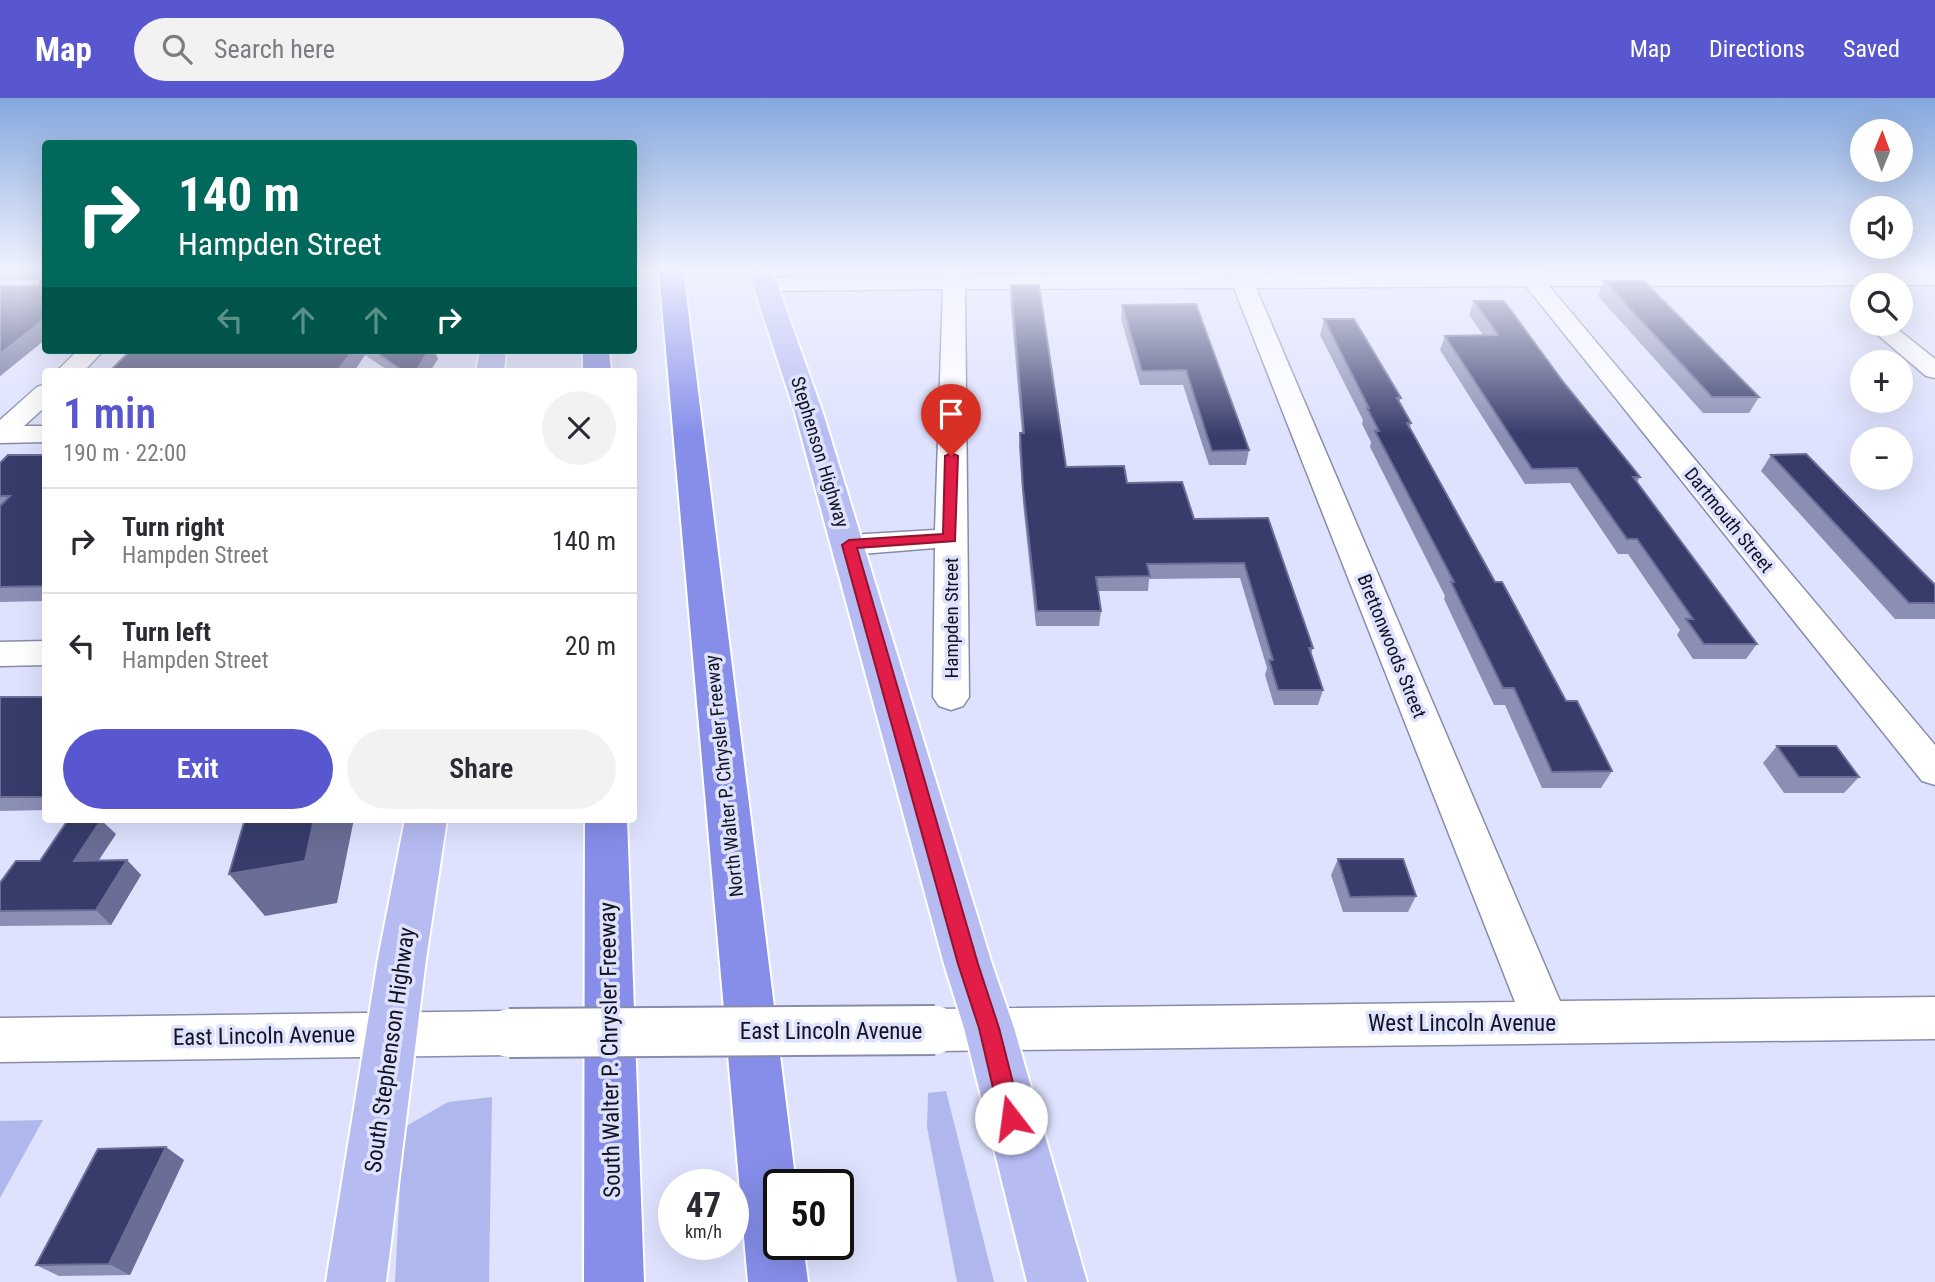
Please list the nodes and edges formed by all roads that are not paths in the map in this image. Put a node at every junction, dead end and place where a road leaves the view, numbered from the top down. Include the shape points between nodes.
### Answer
1 (677, 325) edge
2 (779, 325) edge
3 (953, 325) edge
4 (1261, 325) edge
5 (1569, 325) edge
6 (1892, 336) edge
7 (88, 354) edge
8 (72, 368) edge
9 (1935, 371) edge
10 (42, 396) edge
11 (0, 434) edge
12 (42, 434) edge
13 (950, 538) junction
14 (849, 545) junction
15 (0, 653) edge
16 (42, 653) edge
17 (951, 697) dead end
18 (1935, 771) edge
19 (425, 823) edge
20 (606, 823) edge
21 (1935, 1018) edge
22 (1546, 1022) junction
23 (989, 1028) junction
24 (391, 1034) junction
25 (0, 1040) edge
26 (356, 1282) edge
27 (614, 1282) edge
28 (778, 1282) edge
29 (1057, 1282) edge

1 - 28 highway, North Walter P. Chrysler Freeway
2 - 14 main road, Stephenson Highway
3 - 13 street, Hampden Street
4 - 22 street, Brettonwoods Street
5 - 18 street, Dartmouth Street
6 - 9 street
7 - 8 street
10 - 11 street
11 - 12 street
13 - 14 street, Hampden Street
13 - 17 street, Hampden Street
14 - 23 main road, Stephenson Highway
15 - 16 street
19 - 24 main road, South Stephenson Highway
20 - 27 highway, South Walter P. Chrysler Freeway
21 - 22 street, West Lincoln Avenue
22 - 23 street, West Lincoln Avenue
23 - 24 street, East Lincoln Avenue, bridge
23 - 29 main road, Stephenson Highway
24 - 25 street, East Lincoln Avenue
24 - 26 main road, South Stephenson Highway

